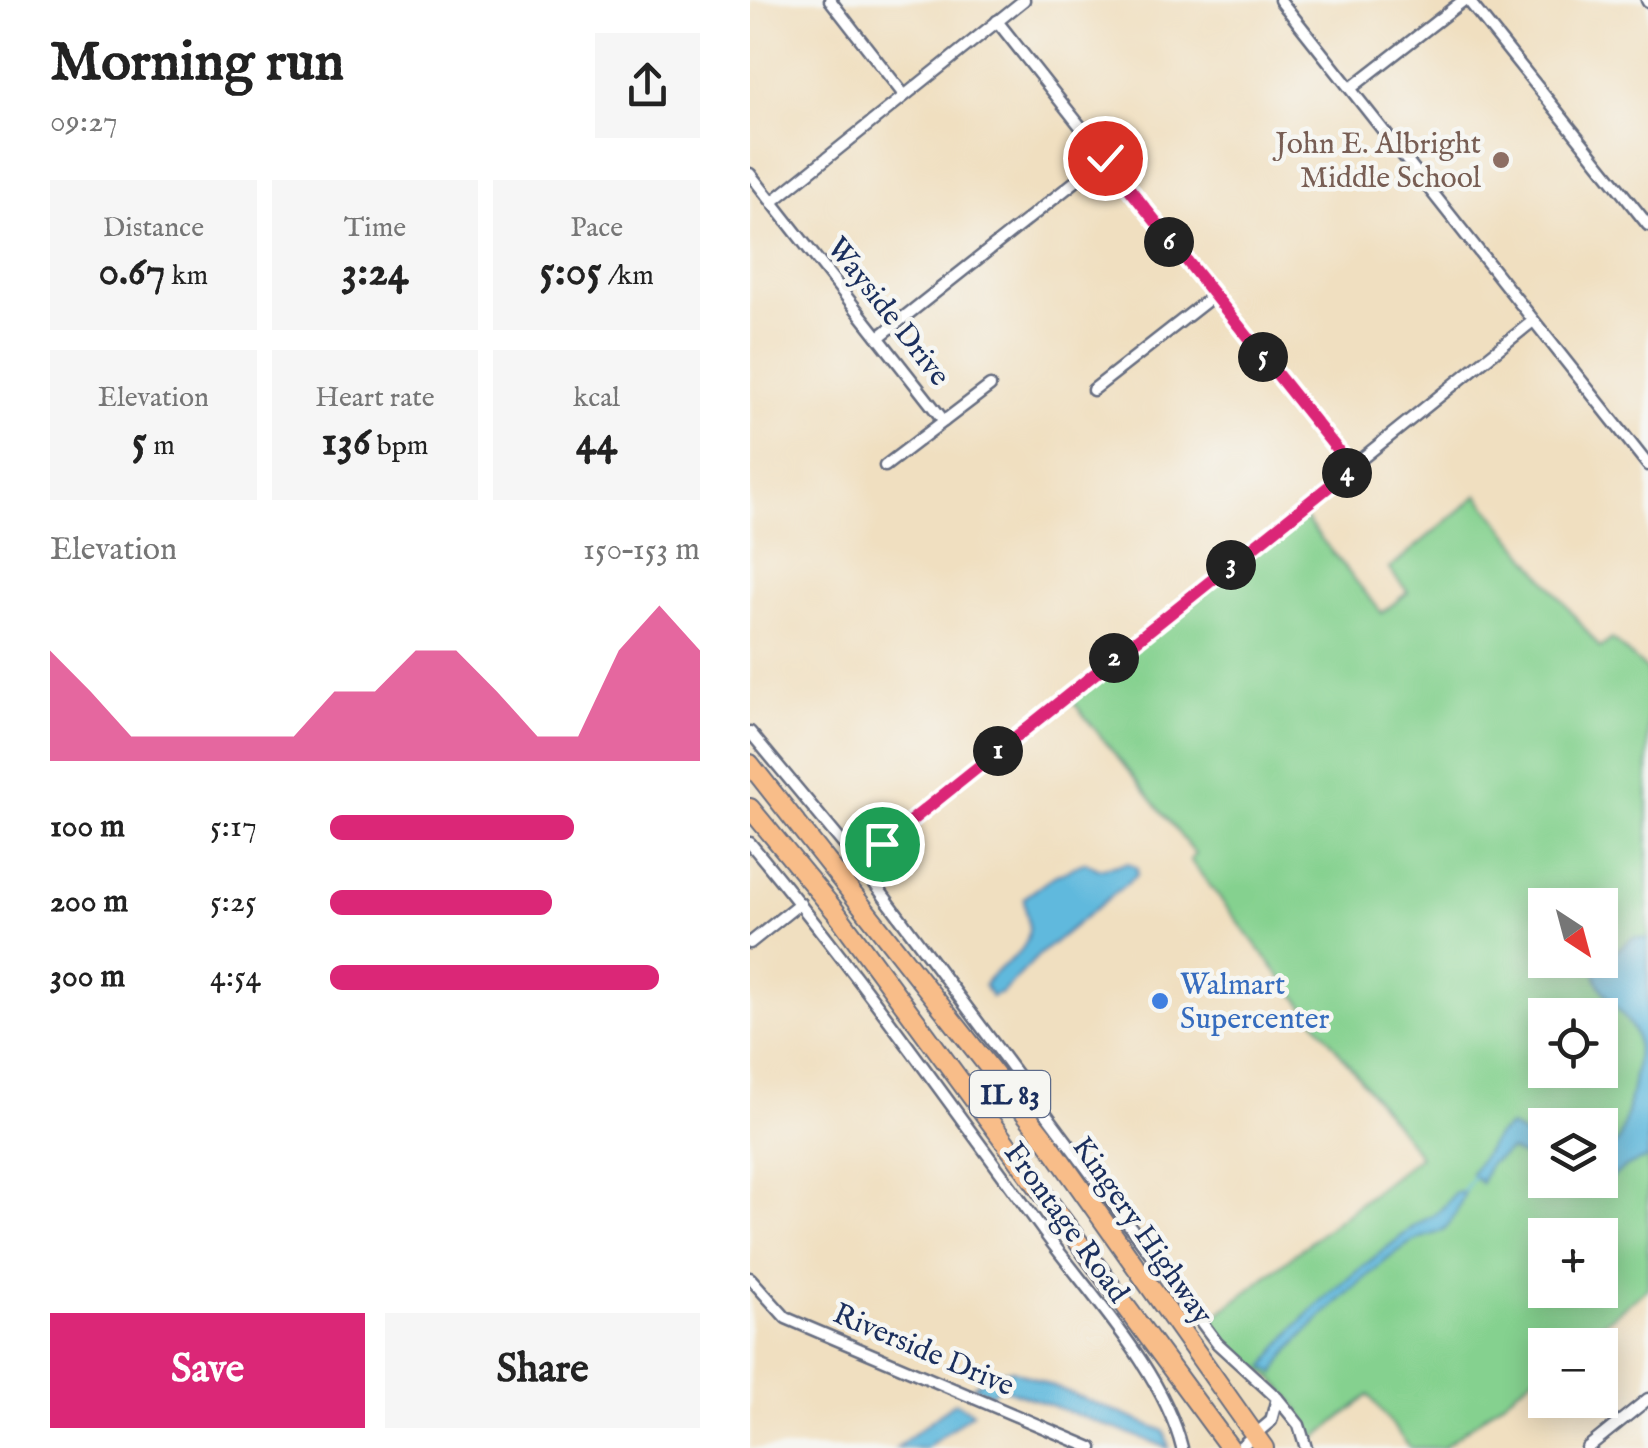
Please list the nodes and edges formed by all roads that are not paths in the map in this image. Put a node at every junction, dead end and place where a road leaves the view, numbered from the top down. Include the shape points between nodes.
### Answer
1 (830, 0) edge
2 (1024, 0) edge
3 (1280, 0) edge
4 (1466, 0) edge
5 (997, 21) junction
6 (1351, 88) junction
7 (904, 95) junction
8 (1105, 158) junction
9 (750, 174) edge
10 (772, 202) junction
11 (1648, 225) edge
12 (1214, 296) junction
13 (1533, 320) junction
14 (878, 337) junction
15 (990, 386) dead end
16 (1093, 390) dead end
17 (944, 420) junction
18 (1648, 465) edge
19 (885, 466) dead end
20 (1352, 468) junction
21 (750, 732) edge
22 (750, 764) edge
23 (750, 808) edge
24 (750, 844) edge
25 (882, 844) dead end
26 (800, 903) junction
27 (750, 943) edge
28 (750, 1278) edge
29 (1277, 1398) junction
30 (1648, 1399) edge
31 (1259, 1442) edge
32 (1092, 1448) edge
33 (1182, 1448) edge
34 (1230, 1448) edge
35 (1239, 1448) edge
36 (1306, 1448) edge
37 (1587, 1448) edge

1 - 7 street
2 - 5 street
3 - 6 street
4 - 6 street
4 - 11 street
5 - 7 street
5 - 8 street
6 - 13 street
7 - 10 street
8 - 12 street
8 - 14 street
9 - 10 street, Wayside Drive
10 - 14 street, Wayside Drive
12 - 16 street
12 - 20 street
13 - 18 street
13 - 20 street
14 - 17 street, Wayside Drive
15 - 17 street
17 - 19 street, Wayside Drive
20 - 25 street
21 - 29 street, Frontage Road via 860,864 1218,1343
22 - 31 highway, Kingery Highway / IL 83 via 1047,1141
23 - 34 highway, Kingery Highway / IL 83 via 835,912
24 - 26 street, Frontage Road
26 - 27 street
26 - 33 street, Frontage Road via 1160,1392
28 - 32 street, Riverside Drive via 786,1318
29 - 31 street
29 - 36 street, Frontage Road via 1299,1425
30 - 37 street
31 - 35 street

